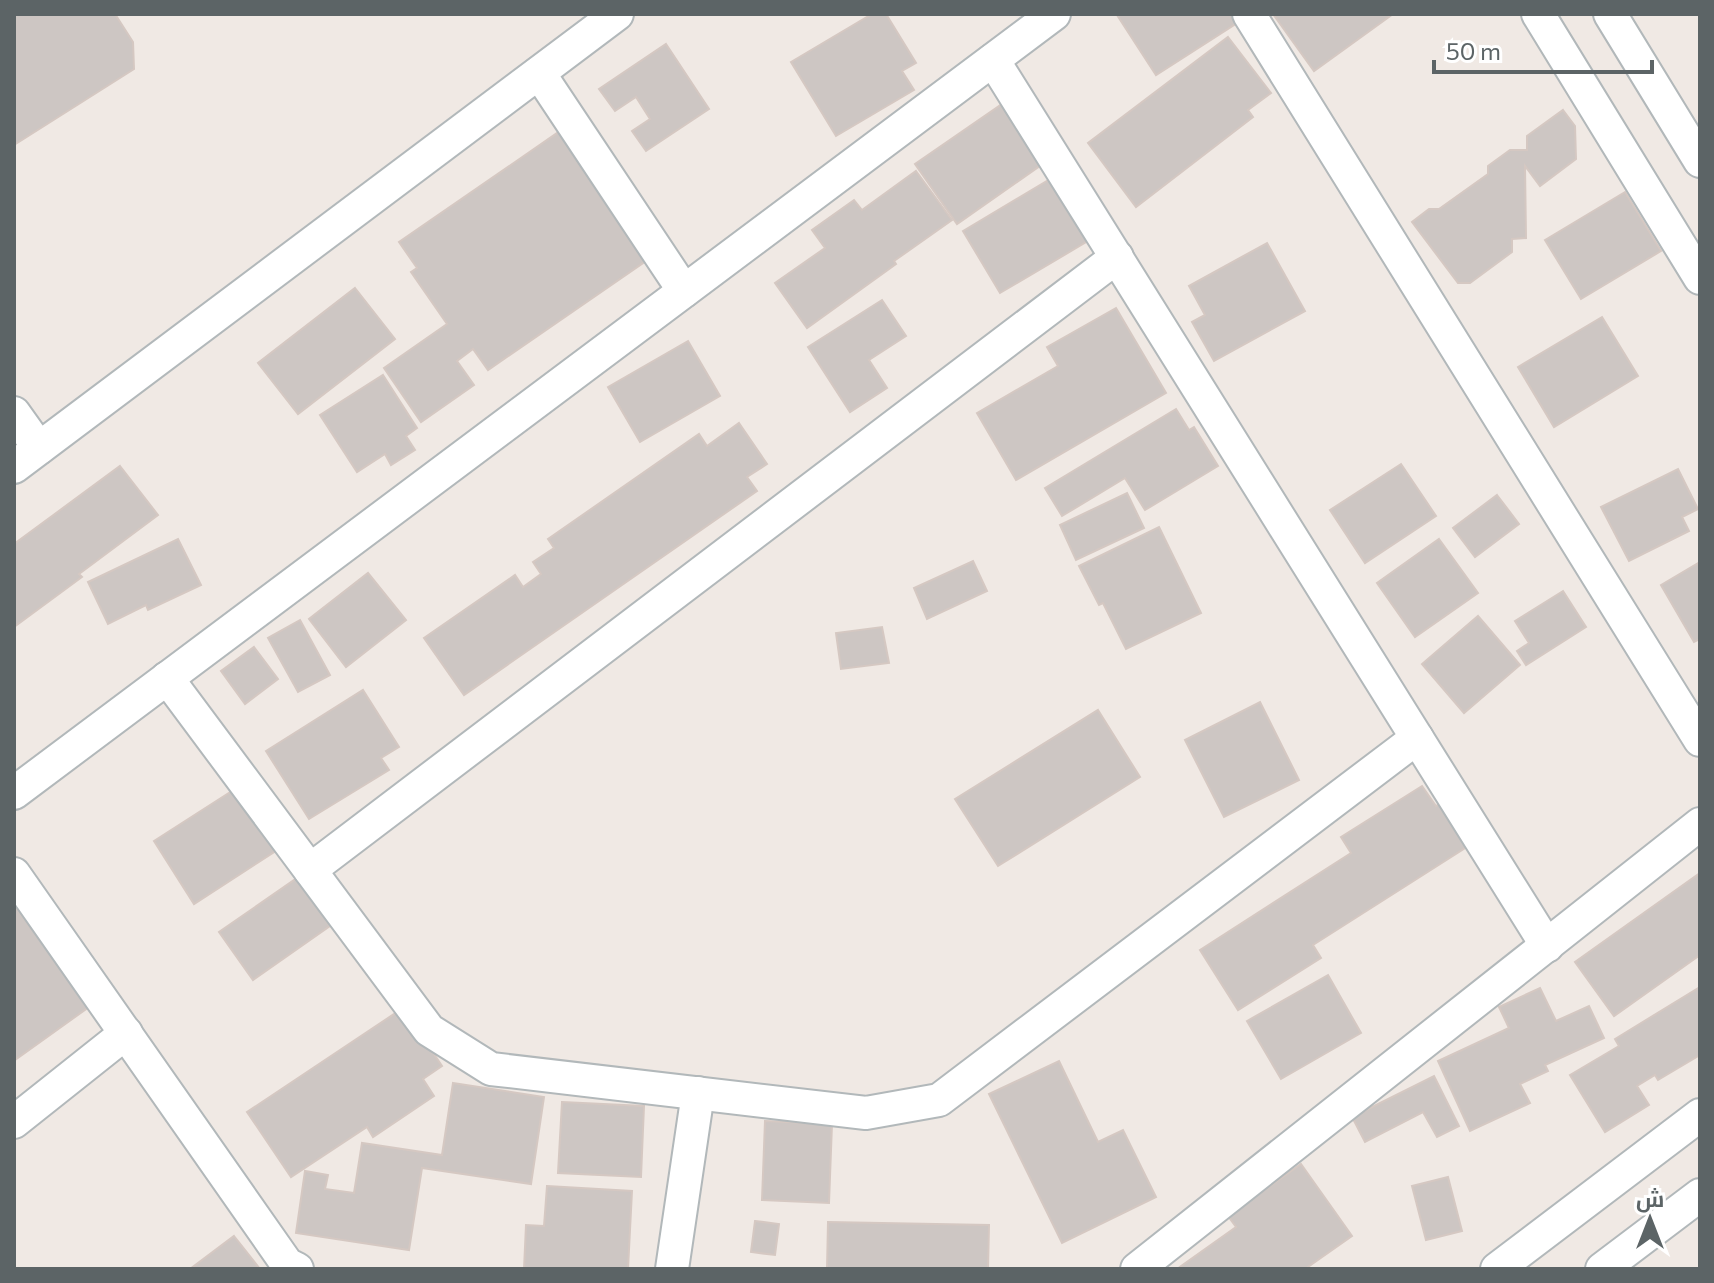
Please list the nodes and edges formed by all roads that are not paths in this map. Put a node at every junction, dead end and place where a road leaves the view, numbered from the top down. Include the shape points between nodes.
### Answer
1 (617, 14) edge
2 (1054, 14) edge
3 (1249, 14) edge
4 (1538, 14) edge
5 (1610, 14) edge
6 (993, 60) junction
7 (539, 73) junction
8 (1700, 161) edge
9 (1117, 257) junction
10 (1700, 278) edge
11 (684, 291) junction
12 (14, 413) edge
13 (26, 457) edge
14 (167, 678) junction
15 (1417, 738) junction
16 (1700, 740) edge
17 (14, 793) edge
18 (1700, 824) edge
19 (310, 870) junction
20 (14, 874) edge
21 (1547, 946) junction
22 (126, 1033) junction
23 (698, 1093) junction
24 (1700, 1115) edge
25 (14, 1122) edge
26 (1700, 1195) edge
27 (297, 1269) edge
28 (672, 1269) edge
29 (1137, 1269) edge
30 (1497, 1269) edge
31 (1602, 1269) edge

1 - 7 street
2 - 6 street
3 - 16 street
4 - 10 street
5 - 8 street
6 - 9 street
6 - 11 street
7 - 11 street
7 - 13 street
9 - 15 street
9 - 19 street
11 - 14 street
12 - 13 street
14 - 17 street
14 - 19 street
15 - 21 street
15 - 23 street via 939,1100 866,1113
18 - 21 street
19 - 23 street via 429,1030 491,1069
20 - 22 street
21 - 29 street
22 - 25 street
22 - 27 street via 287,1264
23 - 28 street
24 - 30 street
26 - 31 street

